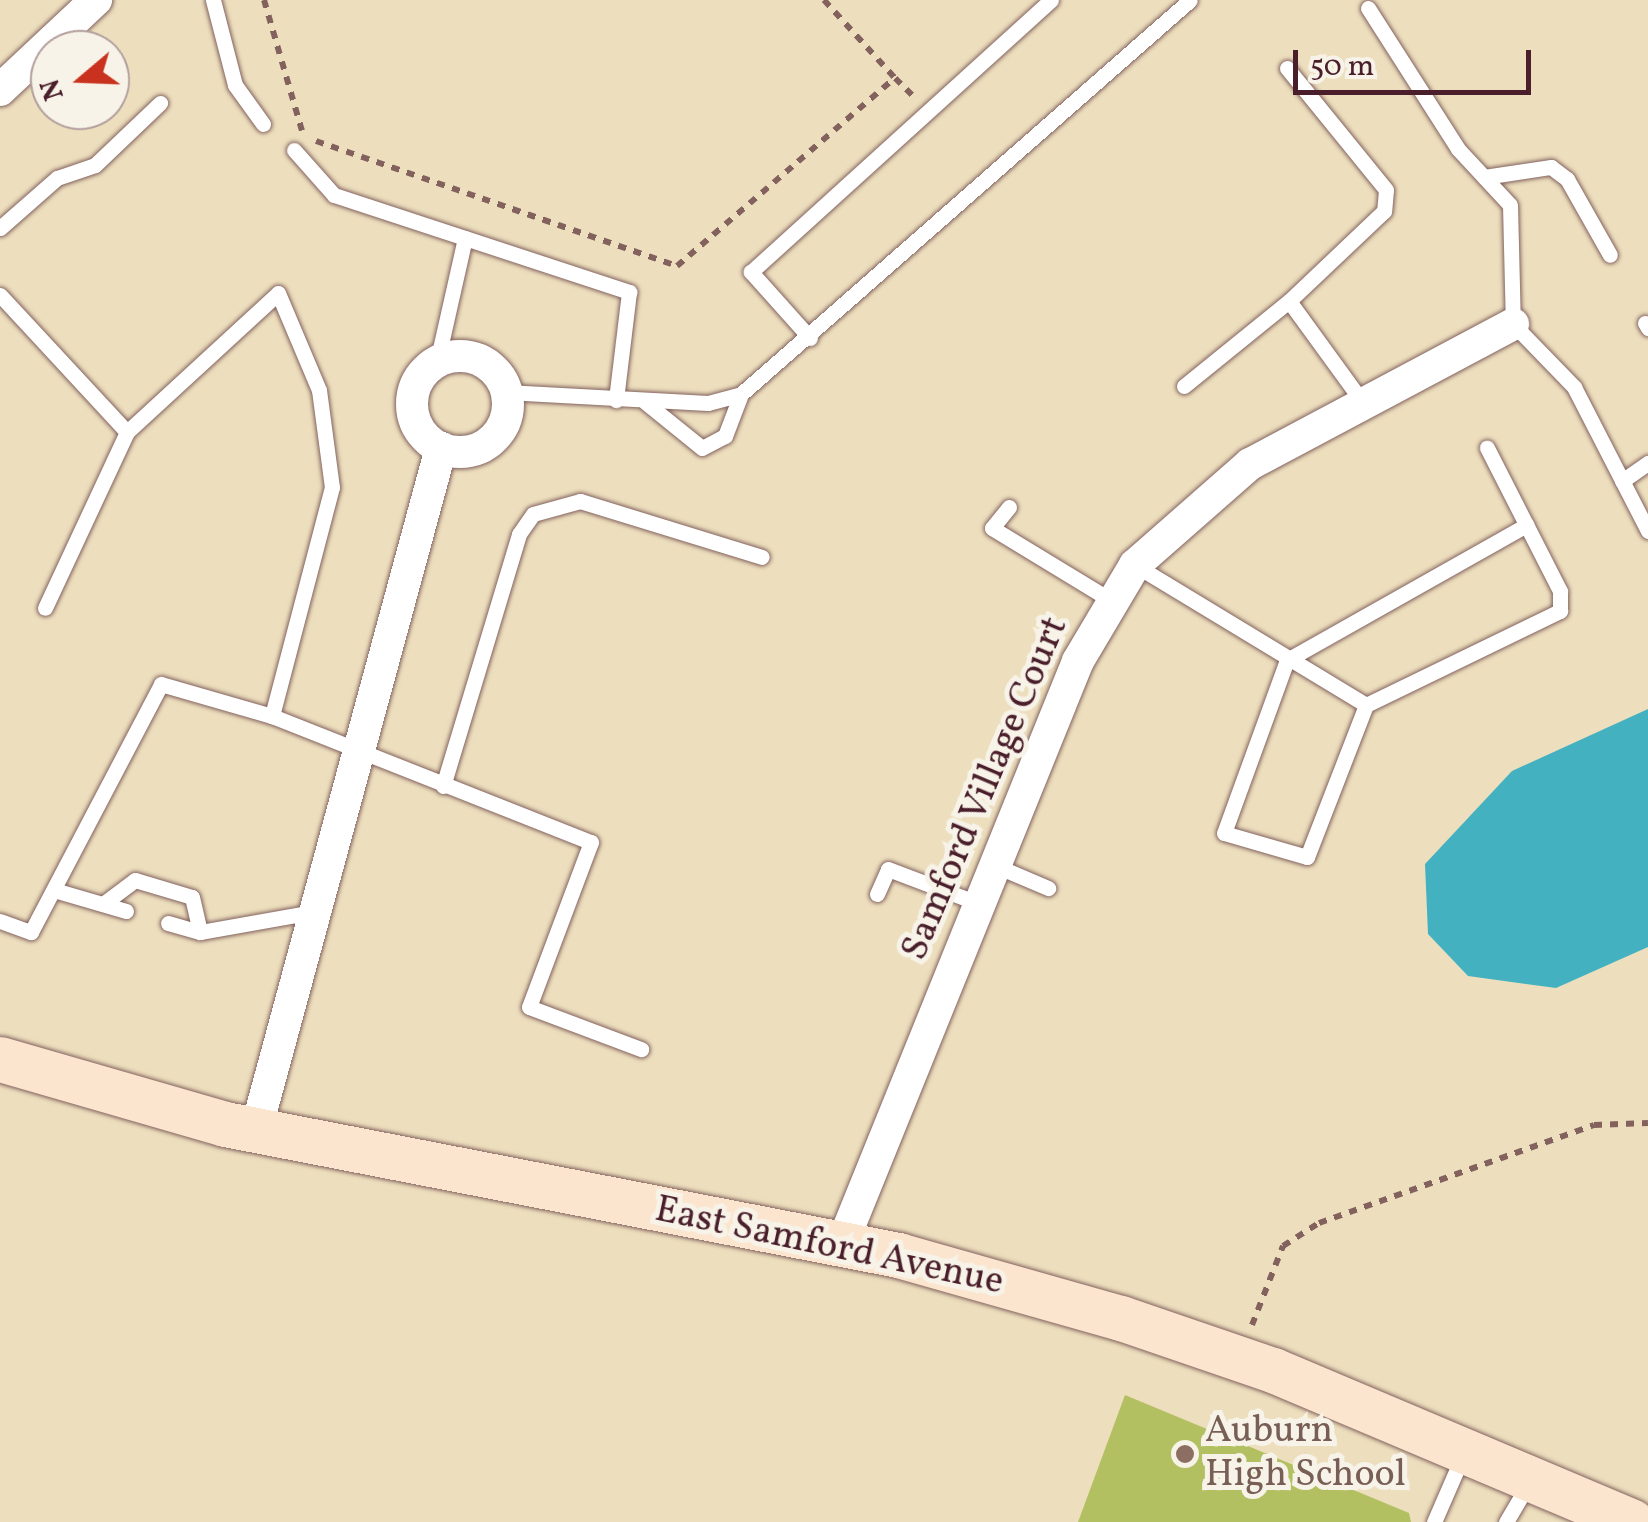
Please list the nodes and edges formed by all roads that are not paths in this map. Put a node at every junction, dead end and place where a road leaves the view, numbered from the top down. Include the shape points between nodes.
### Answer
1 (213, 0) edge
2 (1050, 0) edge
3 (1162, 0) edge
4 (1190, 0) edge
5 (77, 6) edge
6 (1368, 8) dead end
7 (1177, 13) junction
8 (1287, 68) dead end
9 (0, 90) edge
10 (160, 103) dead end
11 (263, 124) dead end
12 (294, 150) dead end
13 (1484, 177) junction
14 (0, 228) edge
15 (465, 238) junction
16 (1610, 255) dead end
17 (0, 295) edge
18 (1289, 301) junction
19 (1512, 324) junction
20 (810, 338) junction
21 (437, 362) junction
22 (1184, 386) dead end
23 (506, 392) junction
24 (742, 394) junction
25 (616, 400) junction
26 (645, 402) junction
27 (1362, 403) junction
28 (126, 432) junction
29 (441, 448) junction
30 (1488, 448) dead end
31 (1648, 462) edge
32 (1622, 482) junction
33 (1009, 507) dead end
34 (1527, 525) junction
35 (1648, 531) edge
36 (762, 557) dead end
37 (1135, 564) junction
38 (1112, 601) junction
39 (44, 608) dead end
40 (1287, 660) junction
41 (1366, 705) junction
42 (272, 716) junction
43 (358, 754) junction
44 (443, 786) junction
45 (994, 866) junction
46 (1048, 888) dead end
47 (54, 890) junction
48 (877, 894) dead end
49 (103, 904) junction
50 (980, 904) junction
51 (126, 911) dead end
52 (313, 912) junction
53 (0, 921) edge
54 (168, 922) dead end
55 (200, 932) junction
56 (641, 1049) dead end
57 (0, 1060) edge
58 (256, 1130) junction
59 (842, 1244) junction
60 (1466, 1450) junction
61 (1532, 1479) junction
62 (1434, 1522) edge
63 (1506, 1522) edge
64 (1632, 1522) edge

1 - 11 lane via 235,85
2 - 20 lane via 751,272
3 - 7 lane
4 - 7 lane
5 - 9 street
6 - 13 lane
7 - 20 lane
8 - 18 lane via 1386,190 1384,211
10 - 14 lane via 94,165 57,178
12 - 15 lane via 334,195
13 - 16 lane via 1550,168 1567,179
13 - 19 lane via 1510,204
15 - 21 lane
15 - 25 lane via 629,292
17 - 28 lane
18 - 22 lane
18 - 27 lane
19 - 27 street, Samford Village Court
19 - 32 lane via 1574,387
20 - 24 lane
21 - 23 street via 481,360
21 - 29 street via 412,404 422,434
23 - 25 lane
23 - 29 street via 492,440 464,452
24 - 26 lane
24 - 26 lane via 724,436 702,448
25 - 26 lane
27 - 37 street, Samford Village Court via 1250,464
28 - 39 lane
28 - 42 lane via 278,293 319,390 332,487
29 - 43 street
30 - 34 lane
31 - 32 lane
32 - 35 lane
33 - 38 lane via 992,528
34 - 40 lane
34 - 41 lane via 1560,611
36 - 44 lane via 580,500 534,514 519,534
37 - 38 street, Samford Village Court
37 - 40 lane
38 - 45 street, Samford Village Court
40 - 41 lane
40 - 41 lane via 1224,833 1307,857
42 - 43 lane
42 - 47 lane via 161,684
43 - 44 lane
43 - 52 street
44 - 56 lane via 591,842 529,1007
45 - 46 lane
45 - 50 street, Samford Village Court
47 - 49 lane
47 - 53 lane via 31,932
48 - 50 lane via 888,870
49 - 51 lane
49 - 55 lane via 135,880 192,897
50 - 59 street, Samford Village Court
52 - 55 lane
52 - 58 street
54 - 55 lane
57 - 58 street, East Samford Avenue
58 - 59 street, East Samford Avenue
59 - 60 street, East Samford Avenue via 1240,1359
60 - 61 street, East Samford Avenue
60 - 62 lane
61 - 63 lane
61 - 64 street, East Samford Avenue

